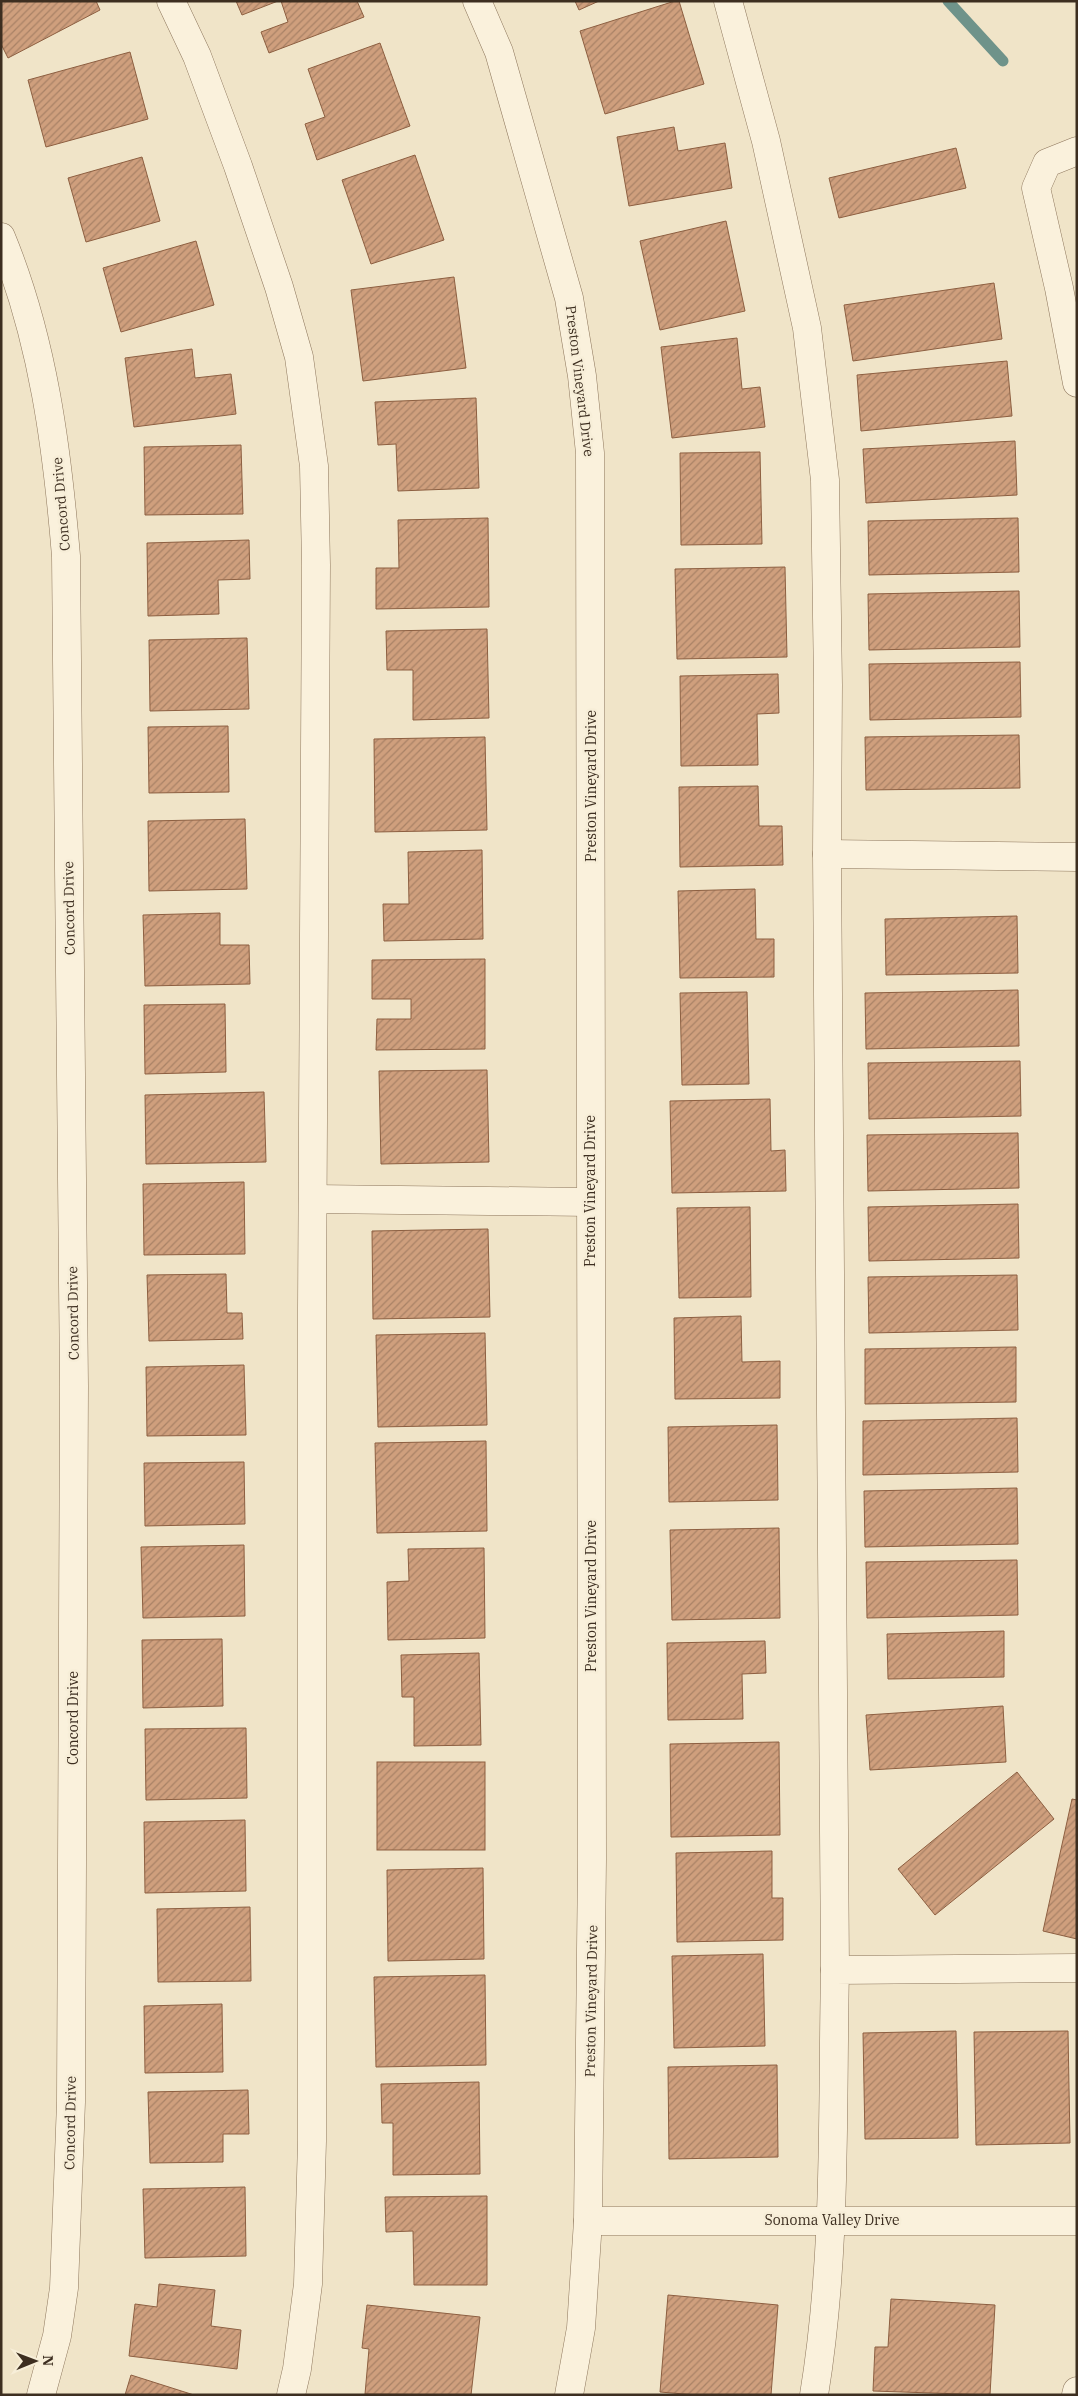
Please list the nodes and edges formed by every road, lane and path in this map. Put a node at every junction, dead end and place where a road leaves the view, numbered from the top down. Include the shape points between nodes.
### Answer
1 (171, 1) edge
2 (477, 1) edge
3 (728, 1) edge
4 (1077, 151) edge
5 (1, 237) edge
6 (1077, 383) edge
7 (827, 854) junction
8 (1077, 857) edge
9 (313, 1198) junction
10 (590, 1202) junction
11 (1077, 1968) edge
12 (834, 1970) junction
13 (830, 2220) junction
14 (1077, 2220) edge
15 (588, 2221) junction
16 (1077, 2390) edge
17 (41, 2395) edge
18 (291, 2395) edge
19 (569, 2395) edge
20 (814, 2395) edge
21 (1076, 2395) edge

1 - 9 street via 200,66 280,287 299,357 314,466
2 - 10 street, Preston Vineyard Drive via 499,52 569,298 590,453
3 - 7 street via 766,141 807,328 825,480
4 - 6 street via 1047,163 1036,188
5 - 17 street, Concord Drive via 28,315 47,393 60,478 66,556 74,1386 71,2102 64,2288 57,2336
7 - 8 street
7 - 12 street
9 - 10 street
9 - 18 street via 311,2206 308,2284
10 - 15 street, Preston Vineyard Drive via 592,1859
11 - 12 street
12 - 13 street
13 - 14 street, Sonoma Valley Drive
13 - 15 street, Sonoma Valley Drive
13 - 20 street via 824,2333
15 - 19 street, Preston Vineyard Drive via 581,2328
16 - 21 street

